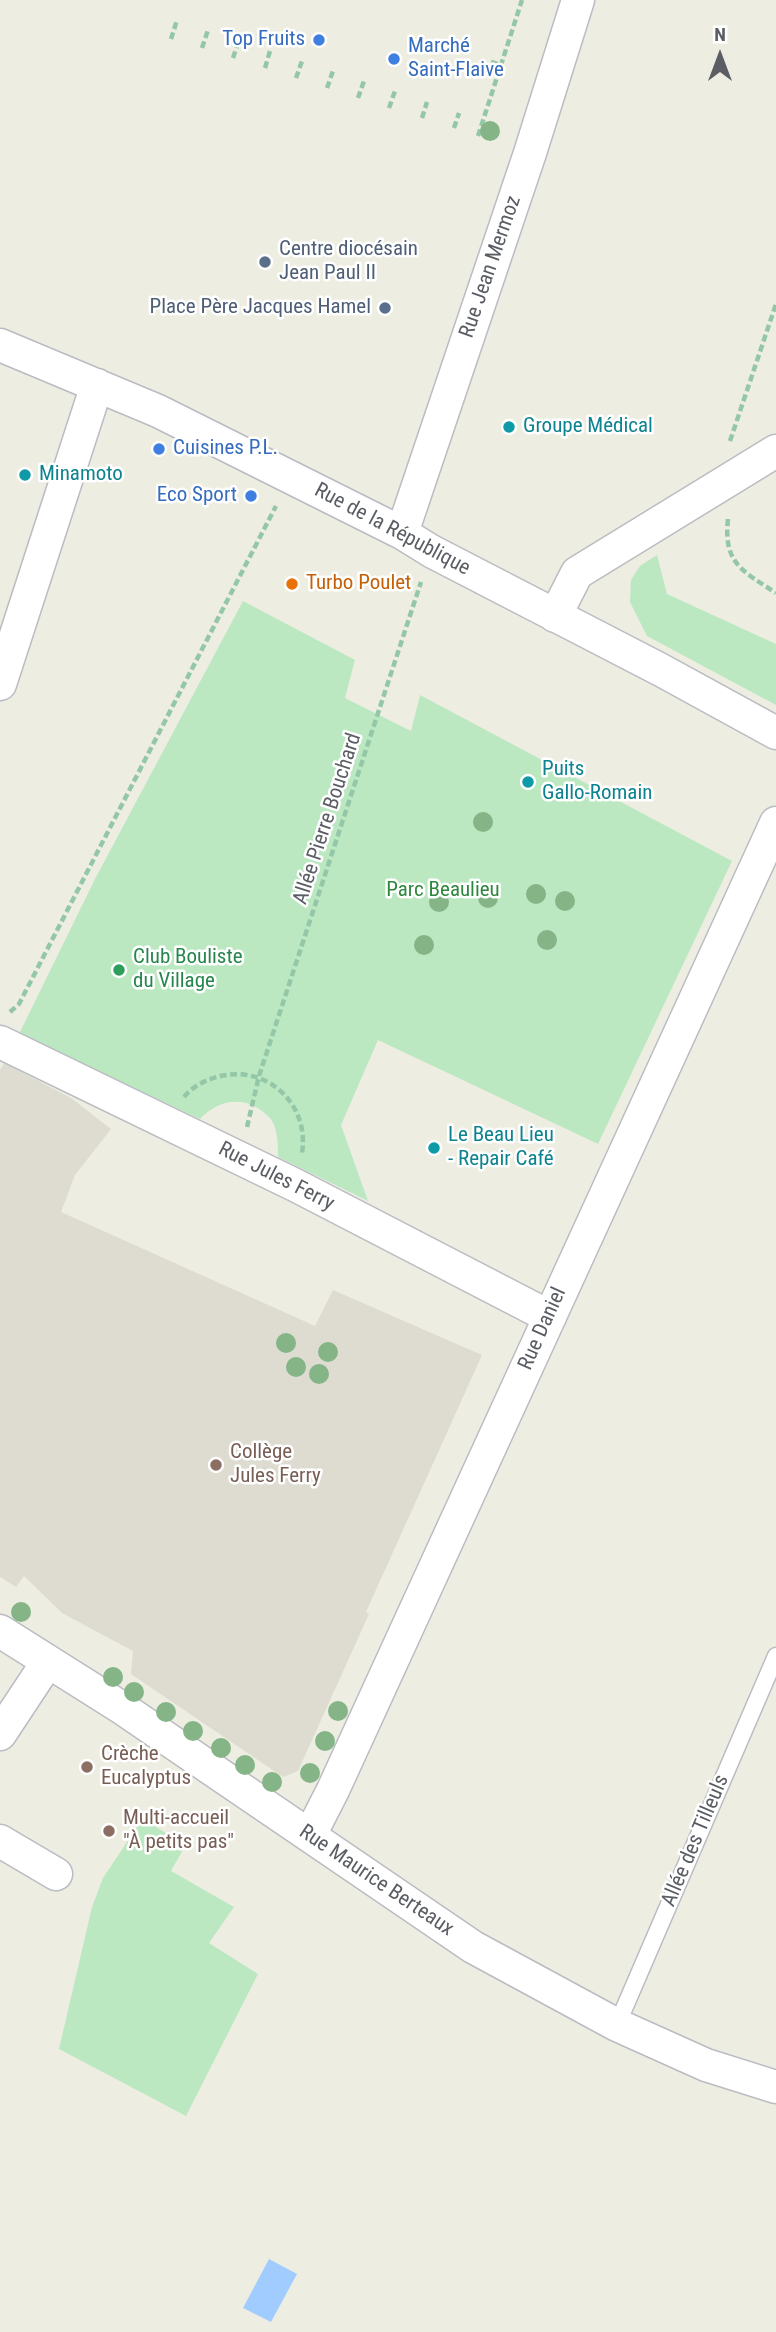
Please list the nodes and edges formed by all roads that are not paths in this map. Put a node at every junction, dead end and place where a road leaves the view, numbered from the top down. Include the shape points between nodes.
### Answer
1 (578, 0) edge
2 (0, 345) edge
3 (97, 385) junction
4 (776, 451) edge
5 (402, 533) junction
6 (555, 616) junction
7 (0, 684) edge
8 (776, 733) edge
9 (776, 823) edge
10 (0, 1042) edge
11 (550, 1317) junction
12 (0, 1631) edge
13 (776, 1656) edge
14 (47, 1662) junction
15 (0, 1734) edge
16 (310, 1835) junction
17 (0, 1840) edge
18 (56, 1874) dead end
19 (617, 2025) junction
20 (776, 2087) edge

1 - 5 street, Rue Jean Mermoz
2 - 3 street, Rue de la République
3 - 5 street, Rue de la République
3 - 7 street
4 - 6 street via 577,573
5 - 6 street, Rue de la République
6 - 8 street, Rue de la République
9 - 11 street, Rue Daniel
10 - 11 street, Rue Jules Ferry via 237,1156
11 - 16 street, Rue Daniel
12 - 14 street, Rue Maurice Berteaux
13 - 19 lane, Allée des Tilleuls
14 - 15 street
14 - 16 street, Rue Maurice Berteaux
16 - 19 street, Rue Maurice Berteaux via 473,1947
17 - 18 street
19 - 20 street, Rue Maurice Berteaux via 706,2065

